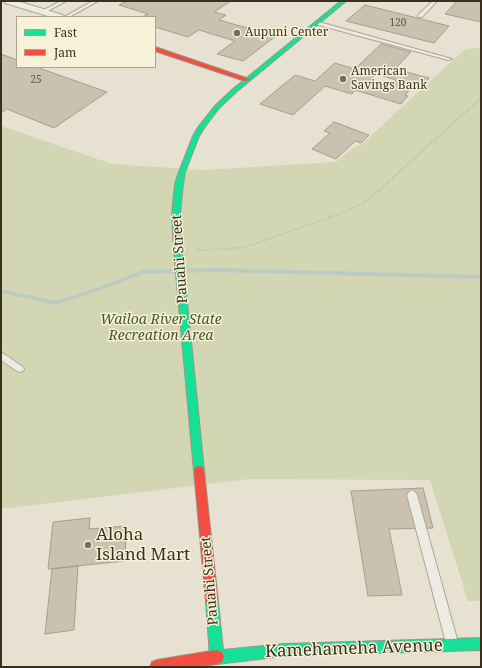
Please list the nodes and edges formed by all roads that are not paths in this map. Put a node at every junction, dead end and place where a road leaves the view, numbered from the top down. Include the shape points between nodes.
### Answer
1 (8, 1) edge
2 (64, 1) edge
3 (96, 1) edge
4 (344, 1) edge
5 (435, 1) edge
6 (42, 12) junction
7 (56, 16) edge
8 (68, 16) edge
9 (420, 16) dead end
10 (317, 24) junction
11 (156, 49) edge
12 (450, 59) dead end
13 (247, 80) junction
14 (1, 355) edge
15 (20, 369) dead end
16 (412, 495) dead end
17 (481, 644) edge
18 (453, 646) junction
19 (217, 657) junction
20 (157, 667) edge
21 (215, 667) edge
22 (221, 667) edge

1 - 6 street
2 - 6 lane
3 - 8 lane
4 - 10 street, Pauahi Street
5 - 9 lane
6 - 7 street
10 - 12 lane
10 - 13 street, Pauahi Street
11 - 13 street
13 - 19 street, Pauahi Street via 223,101 201,127 182,172 176,214
14 - 15 lane
16 - 18 lane
17 - 18 street, Kamehameha Avenue
18 - 19 street, Kamehameha Avenue via 284,650
19 - 20 street, Kamehameha Avenue
19 - 21 street
19 - 22 street

